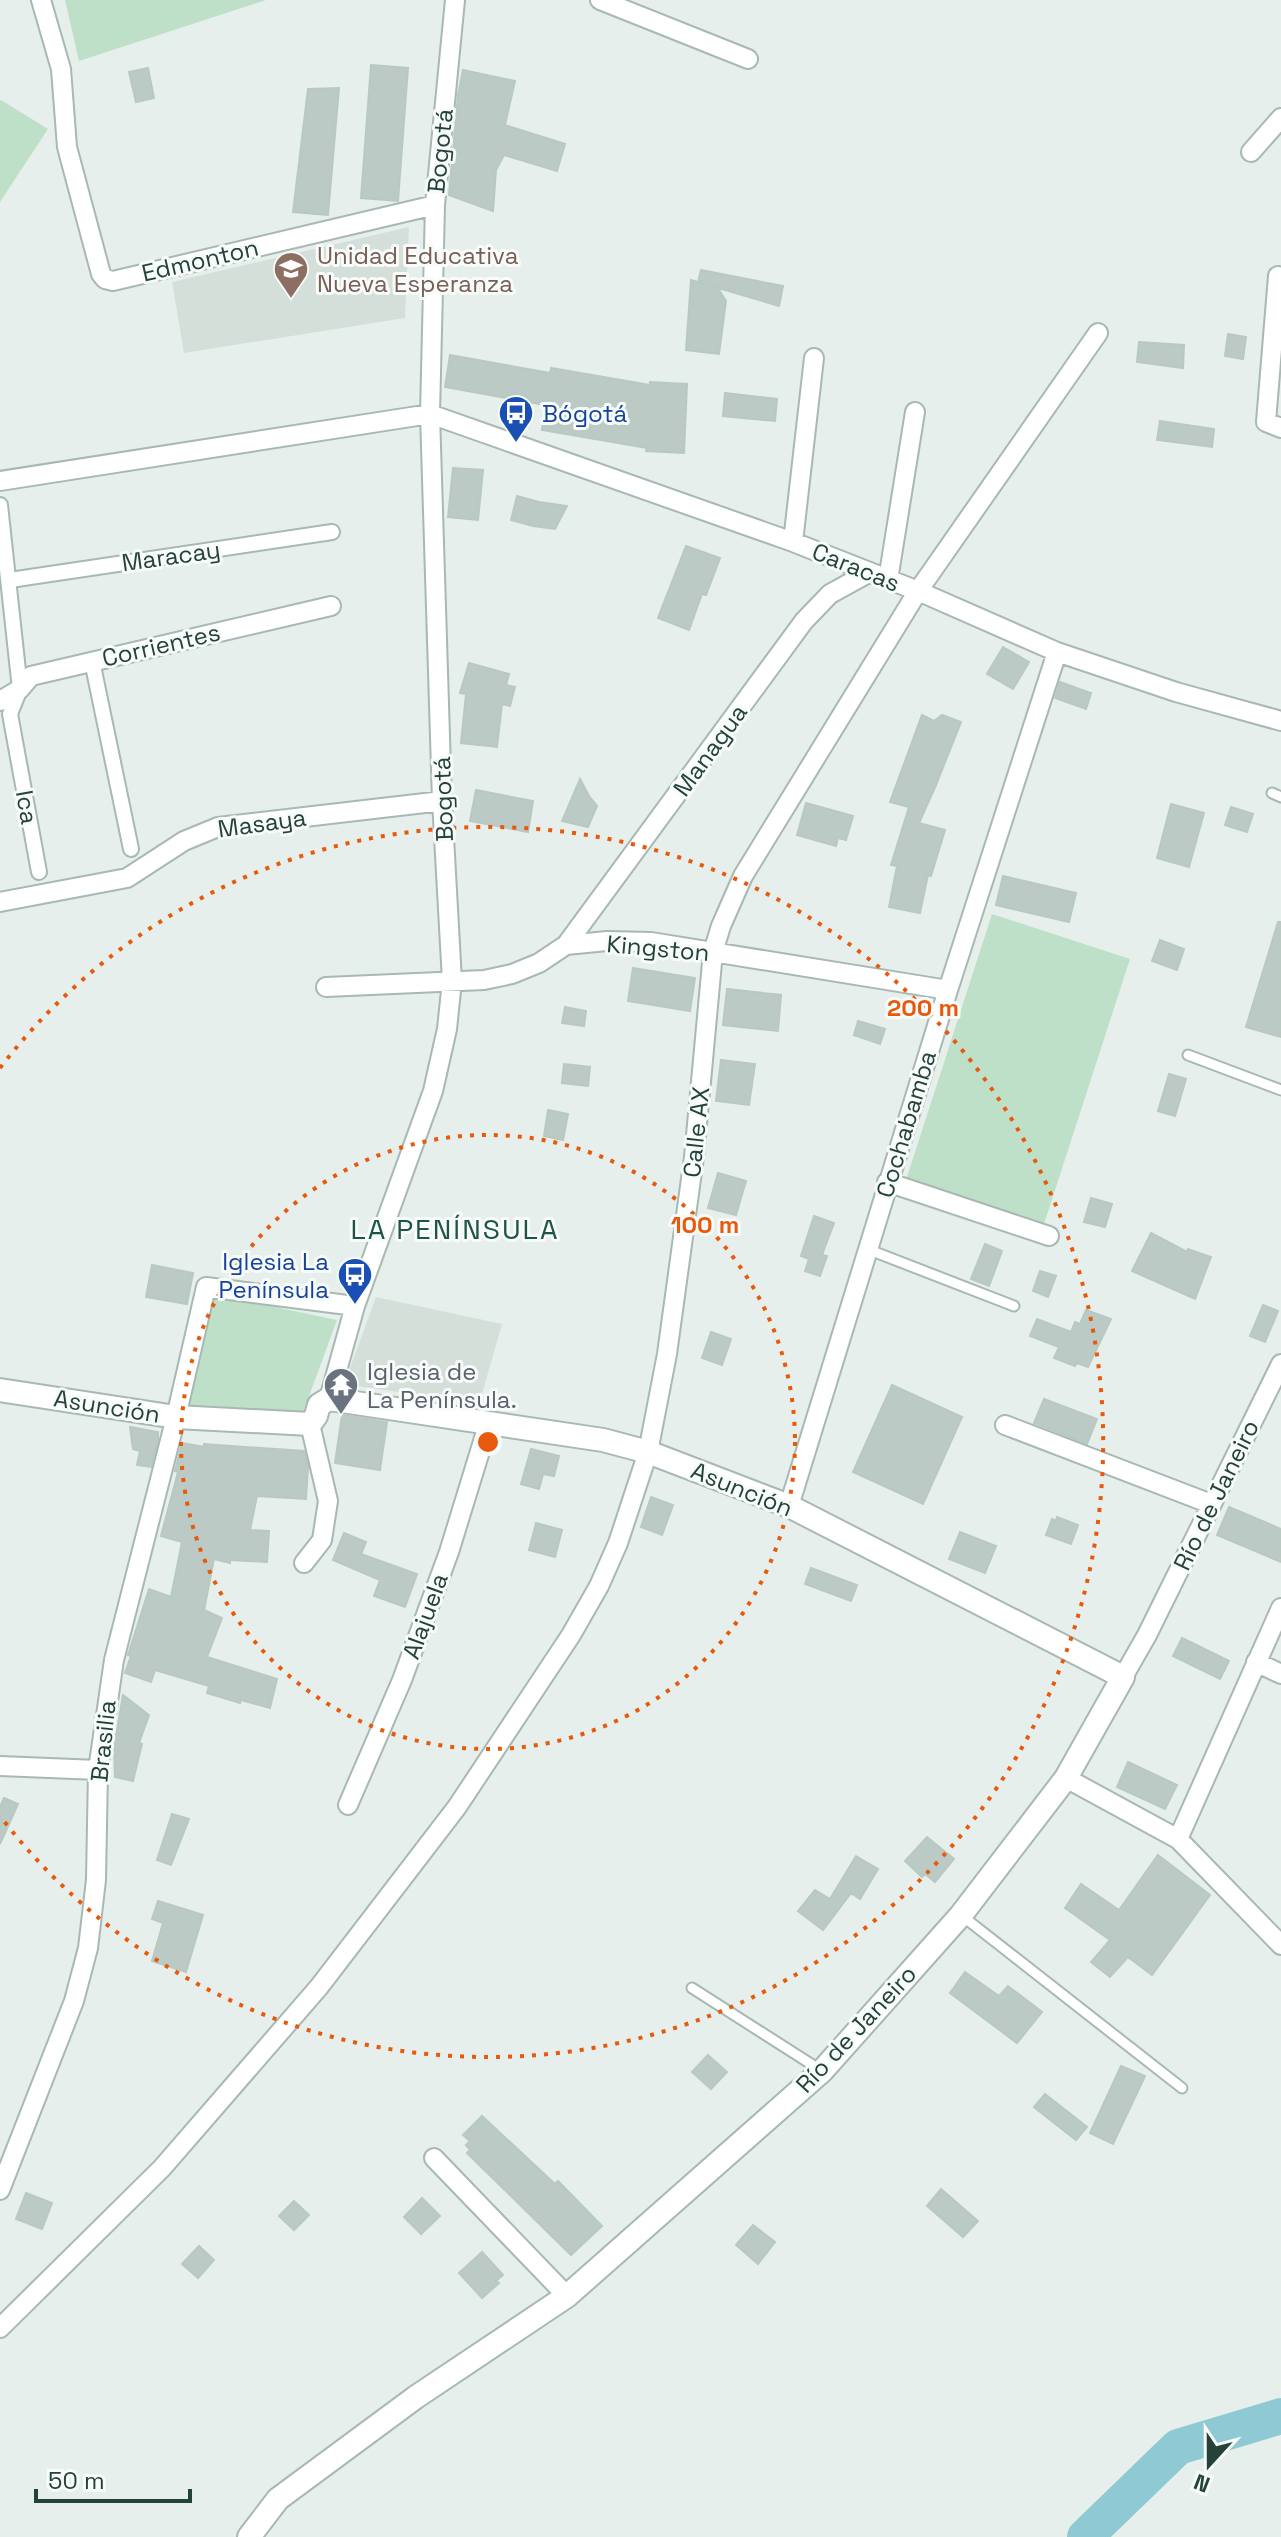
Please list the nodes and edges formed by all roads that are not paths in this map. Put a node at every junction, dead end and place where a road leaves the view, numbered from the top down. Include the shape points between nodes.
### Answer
1 (41, 0) edge
2 (455, 0) edge
3 (600, 0) edge
4 (748, 59) dead end
5 (1281, 118) edge
6 (1251, 152) dead end
7 (435, 205) junction
8 (1278, 276) dead end
9 (1098, 333) dead end
10 (814, 358) dead end
11 (915, 412) dead end
12 (430, 414) junction
13 (1281, 428) edge
14 (0, 481) edge
15 (0, 505) edge
16 (332, 532) dead end
17 (793, 542) junction
18 (870, 572) junction
19 (10, 580) junction
20 (888, 580) junction
21 (918, 591) junction
22 (331, 606) dead end
23 (1057, 652) junction
24 (92, 661) junction
25 (20, 689) junction
26 (0, 701) edge
27 (1281, 721) edge
28 (442, 801) junction
29 (131, 849) dead end
30 (39, 872) dead end
31 (0, 902) edge
32 (566, 945) junction
33 (713, 952) junction
34 (452, 981) junction
35 (326, 987) dead end
36 (948, 990) junction
37 (1188, 1055) dead end
38 (1281, 1090) edge
39 (887, 1182) junction
40 (1049, 1236) dead end
41 (867, 1249) junction
42 (355, 1306) junction
43 (1014, 1306) dead end
44 (1281, 1364) edge
45 (0, 1390) edge
46 (329, 1399) junction
47 (176, 1417) junction
48 (489, 1422) junction
49 (310, 1424) junction
50 (1005, 1425) dead end
51 (648, 1452) junction
52 (1211, 1504) junction
53 (789, 1506) junction
54 (304, 1563) dead end
55 (1281, 1608) edge
56 (1256, 1662) junction
57 (1281, 1674) edge
58 (1123, 1677) junction
59 (0, 1766) edge
60 (98, 1770) junction
61 (1066, 1778) junction
62 (348, 1805) dead end
63 (1178, 1839) junction
64 (961, 1915) junction
65 (1281, 1945) edge
66 (692, 1988) dead end
67 (822, 2071) junction
68 (1182, 2088) dead end
69 (434, 2158) dead end
70 (0, 2189) edge
71 (567, 2296) junction
72 (0, 2328) edge
73 (249, 2537) edge

1 - 7 street, Edmonton via 61,69 67,147 105,279
2 - 7 street, Bogotá
3 - 4 street
5 - 6 street
7 - 12 street, Bogotá
8 - 13 street via 1266,422
9 - 21 street, Calle AX
10 - 17 street
11 - 20 street
12 - 14 street
12 - 17 street, Caracas
12 - 28 street, Bogotá
15 - 19 street, Ica
16 - 19 street, Maracay
17 - 18 street, Caracas
18 - 20 street, Caracas
18 - 32 street, Managua via 830,594 804,621
19 - 25 street, Ica
20 - 21 street, Caracas
21 - 23 street, Caracas
21 - 33 street, Calle AX via 743,876
22 - 24 street, Corrientes
23 - 27 street, Caracas
23 - 36 street, Cochabamba
24 - 25 street, Corrientes via 31,676
24 - 29 street
25 - 26 street, Corrientes
25 - 30 street, Ica via 10,714
28 - 31 street, Masaya via 218,827 184,841 127,878
28 - 34 street, Bogotá
32 - 33 street, Kingston via 651,942
32 - 34 street, Kingston via 512,974
33 - 36 street, Kingston
33 - 51 street, Calle AX via 694,1157
34 - 35 street, Kingston
34 - 42 street, Bogotá via 433,1091
36 - 39 street, Cochabamba
37 - 38 lane
39 - 40 street
39 - 41 street, Cochabamba
41 - 43 lane
41 - 53 street, Cochabamba
42 - 46 street, Bogotá
42 - 47 street, Brasilia via 206,1287
44 - 52 street, Río de Janeiro
45 - 47 street, Asunción
46 - 48 street, Asunción
46 - 49 street, Bogotá via 319,1405
47 - 49 street, Asunción
47 - 60 street, Brasilia via 114,1660
48 - 51 street, Asunción
48 - 62 street, Alajuela via 402,1680
49 - 54 street via 328,1501 322,1540
50 - 52 street
51 - 53 street, Asunción
51 - 72 street, Calle AX via 599,1586 457,1807 319,1987 219,2104
52 - 58 street, Río de Janeiro
53 - 58 street, Asunción
55 - 56 street
56 - 57 street
56 - 63 street
58 - 61 street, Río de Janeiro
59 - 60 street
60 - 70 street, Brasilia via 96,1880 88,1948 74,2001
61 - 63 street
61 - 64 street, Río de Janeiro
63 - 65 street
64 - 67 street, Río de Janeiro
64 - 68 lane
66 - 67 lane
67 - 71 street, Río de Janeiro
69 - 71 street
71 - 73 street, Río de Janeiro via 416,2397 278,2499

